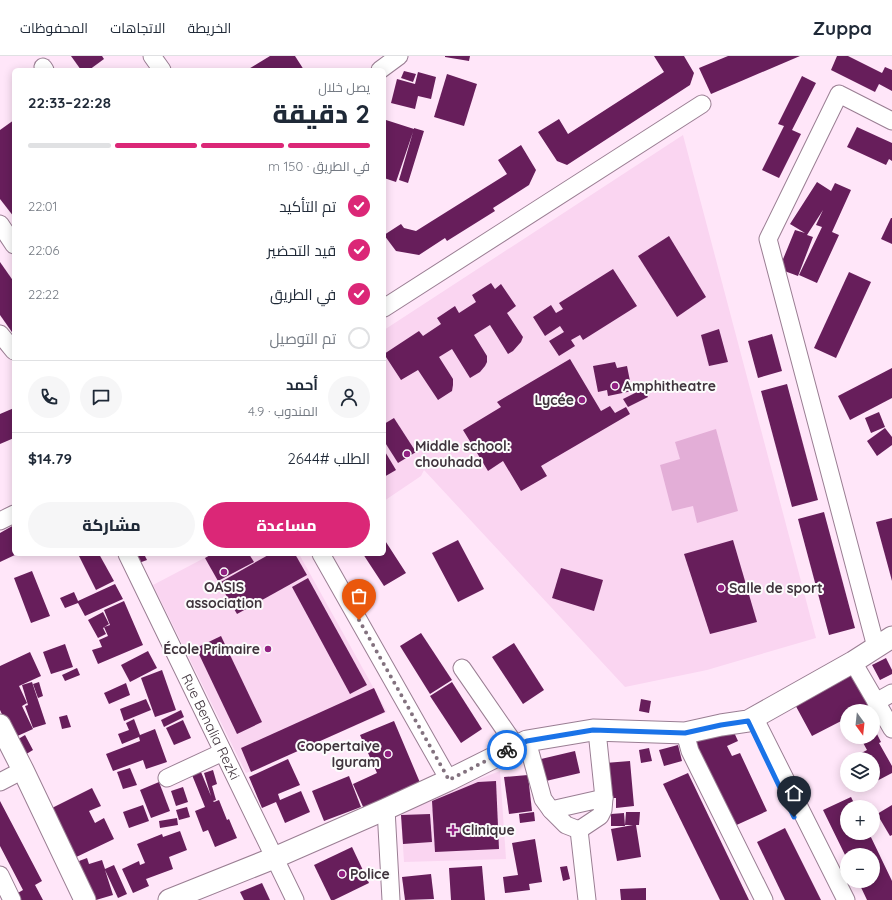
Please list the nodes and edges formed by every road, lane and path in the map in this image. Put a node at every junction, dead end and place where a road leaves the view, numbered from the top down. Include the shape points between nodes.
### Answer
1 (152, 56) edge
2 (399, 56) edge
3 (161, 68) edge
4 (383, 68) edge
5 (702, 104) dead end
6 (892, 122) edge
7 (0, 224) edge
8 (12, 242) edge
9 (386, 307) edge
10 (0, 334) edge
11 (12, 349) edge
12 (12, 515) edge
13 (0, 521) edge
14 (129, 556) edge
15 (322, 556) edge
16 (884, 642) edge
17 (853, 662) junction
18 (462, 668) dead end
19 (892, 693) edge
20 (876, 702) junction
21 (751, 719) junction
22 (0, 726) edge
23 (892, 729) edge
24 (597, 731) junction
25 (685, 733) junction
26 (521, 744) junction
27 (223, 752) junction
28 (23, 770) junction
29 (167, 778) dead end
30 (449, 780) junction
31 (0, 782) edge
32 (604, 798) junction
33 (386, 809) junction
34 (551, 810) junction
35 (579, 830) junction
36 (274, 858) junction
37 (0, 875) edge
38 (12, 900) edge
39 (85, 900) edge
40 (169, 900) edge
41 (295, 900) edge
42 (392, 900) edge
43 (587, 900) edge
44 (764, 900) edge
45 (833, 900) edge
46 (846, 900) edge

1 - 3 street
2 - 4 street
5 - 9 street
6 - 16 street via 840,94 768,239
7 - 8 street
10 - 11 street
12 - 13 street
14 - 27 street, Rue Benalia Rezki
15 - 30 street
16 - 17 main road
17 - 20 street
17 - 21 main road
18 - 26 street
19 - 20 street
20 - 23 street
21 - 25 main road
21 - 45 street
21 - 46 street
22 - 28 main road
24 - 25 main road
24 - 26 main road
24 - 32 street
25 - 44 street via 690,750
26 - 30 main road
26 - 34 street via 542,799
27 - 29 street
27 - 36 street, Rue Benalia Rezki
28 - 31 street
28 - 39 main road
30 - 33 main road
32 - 34 street
32 - 35 street via 600,816
33 - 36 main road
33 - 42 street
34 - 35 street via 566,825
35 - 43 street
36 - 40 main road
36 - 41 street, Rue Benalia Rezki
37 - 38 street

